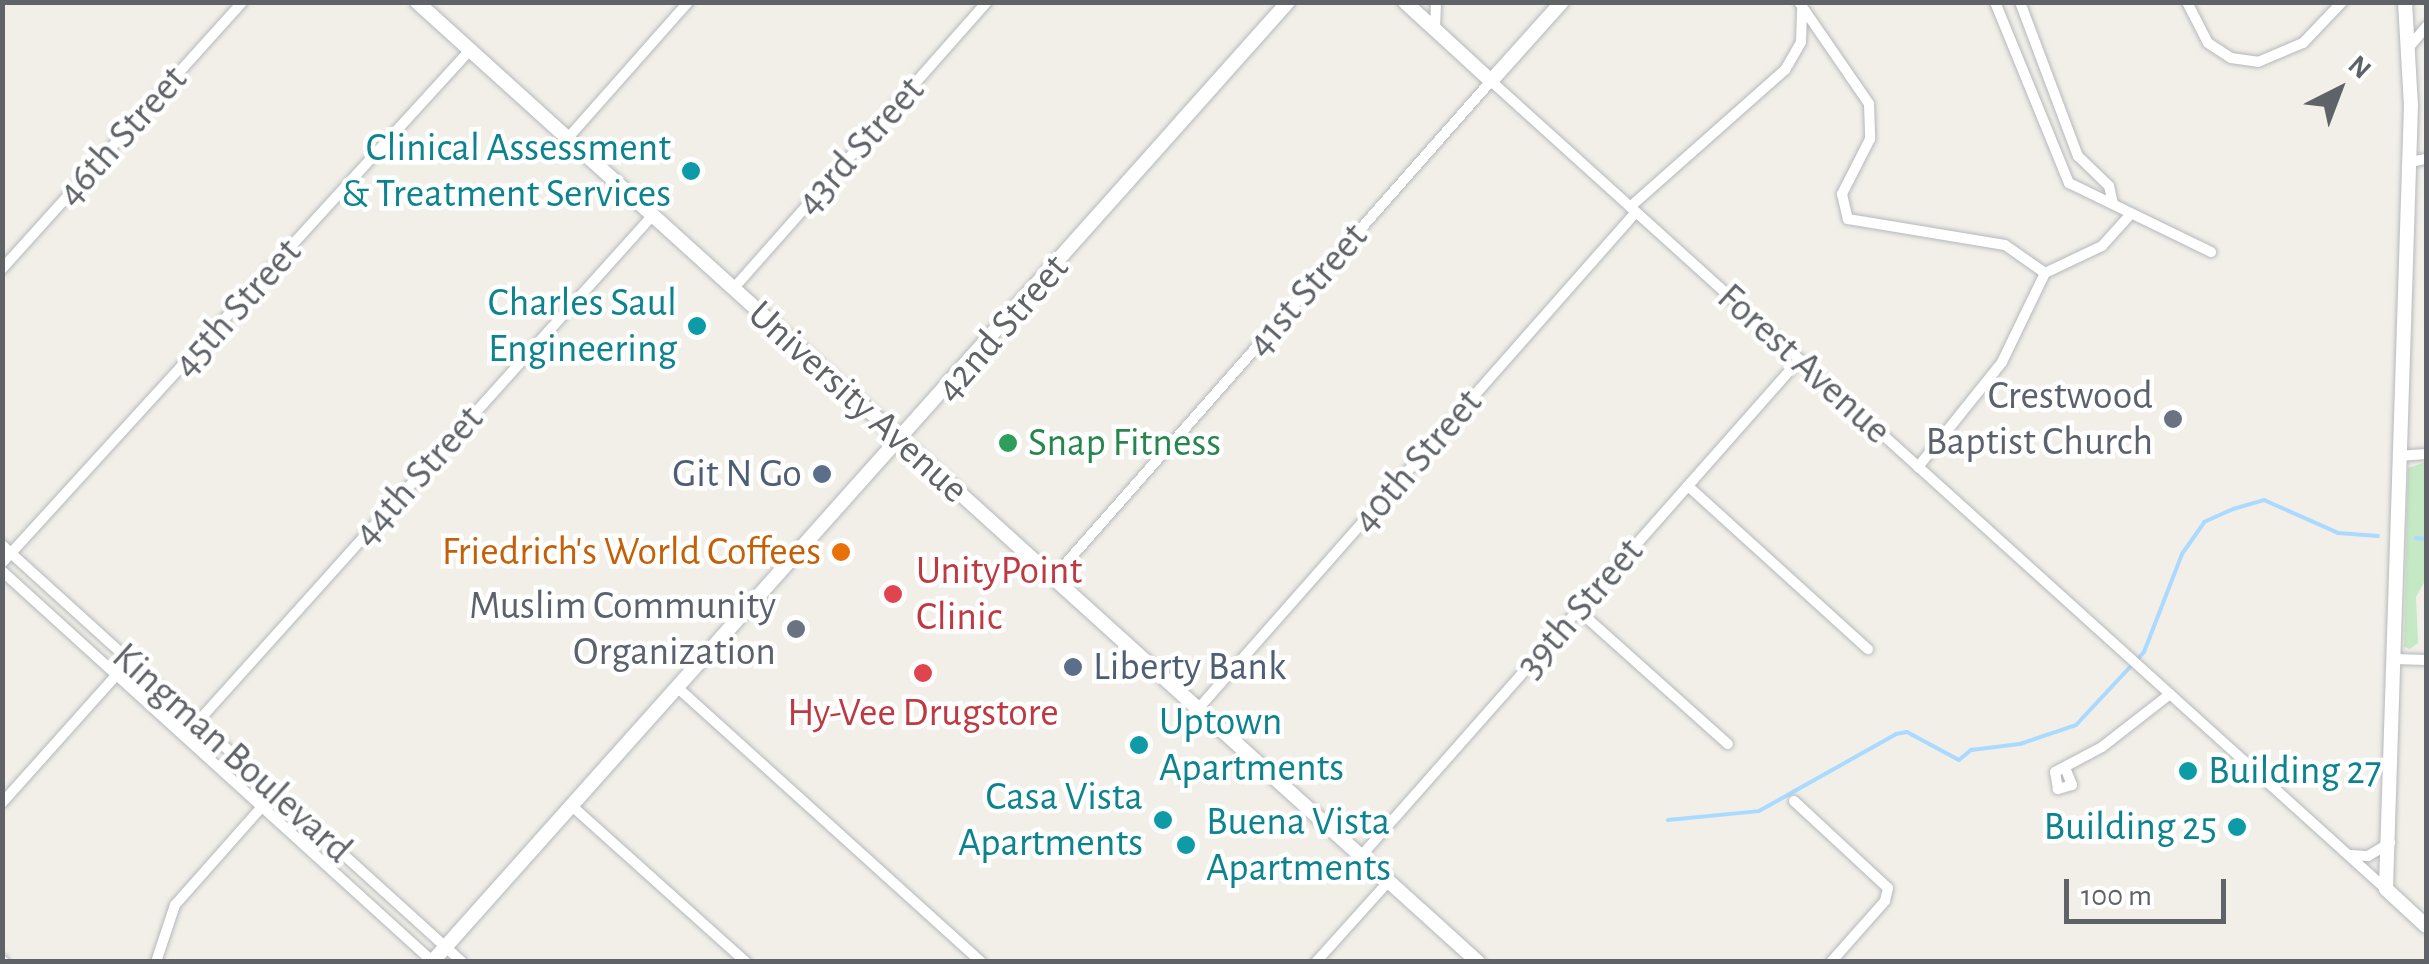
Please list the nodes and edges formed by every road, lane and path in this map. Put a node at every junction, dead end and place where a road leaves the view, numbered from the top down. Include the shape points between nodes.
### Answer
1 (242, 2) edge
2 (417, 2) edge
3 (688, 2) edge
4 (987, 2) edge
5 (1288, 2) edge
6 (1405, 2) edge
7 (1436, 2) edge
8 (1562, 2) edge
9 (1995, 2) edge
10 (2020, 2) edge
11 (2187, 2) edge
12 (2342, 2) edge
13 (2405, 2) edge
14 (1800, 4) edge
15 (2426, 28) edge
16 (1435, 30) junction
17 (2410, 46) junction
18 (470, 50) junction
19 (1491, 81) junction
20 (568, 139) junction
21 (2426, 158) edge
22 (2410, 162) junction
23 (2113, 204) junction
24 (1633, 210) junction
25 (652, 216) junction
26 (2128, 217) junction
27 (2211, 252) dead end
28 (2, 270) edge
29 (2045, 274) junction
30 (733, 289) junction
31 (1799, 360) junction
32 (901, 442) junction
33 (2426, 454) edge
34 (2398, 456) junction
35 (1918, 467) junction
36 (1688, 486) junction
37 (2, 545) edge
38 (14, 556) junction
39 (2, 562) edge
40 (2, 571) edge
41 (1053, 578) junction
42 (1578, 610) junction
43 (1868, 649) dead end
44 (2394, 659) junction
45 (130, 660) junction
46 (2426, 660) edge
47 (117, 675) junction
48 (678, 688) junction
49 (2170, 694) junction
50 (1198, 709) junction
51 (198, 722) junction
52 (185, 736) junction
53 (1728, 744) dead end
54 (2066, 770) dead end
55 (275, 792) junction
56 (1794, 802) dead end
57 (2, 803) edge
58 (262, 806) junction
59 (572, 806) junction
60 (2392, 842) junction
61 (2346, 854) junction
62 (1361, 856) junction
63 (1389, 881) junction
64 (2386, 889) junction
65 (2405, 907) junction
66 (2426, 926) edge
67 (446, 946) junction
68 (433, 961) edge
69 (156, 962) edge
70 (462, 962) edge
71 (746, 962) edge
72 (981, 962) edge
73 (1316, 962) edge
74 (1478, 962) edge
75 (1831, 962) edge

1 - 28 street, 46th Street
2 - 18 main road, University Avenue
3 - 20 street
4 - 30 street, 43rd Street
5 - 32 main road, 42nd Street
6 - 16 main road, Forest Avenue
7 - 16 street
8 - 19 main road, 41st Street
9 - 23 street via 2061,172 2084,195
10 - 23 street via 2078,156 2109,186
11 - 12 street via 2208,43 2231,58 2258,62 2303,43
13 - 17 main road
14 - 24 street, 40th Street via 1801,42 1785,70
14 - 29 street via 1869,104 1870,139 1840,202 1848,220 2005,245
15 - 17 street
16 - 19 main road, Forest Avenue
17 - 22 main road
18 - 20 main road, University Avenue
18 - 38 street, 45th Street
19 - 24 street, Forest Avenue
19 - 41 street, 41st Street
20 - 25 main road, University Avenue
21 - 22 street
22 - 34 main road
23 - 26 street
24 - 31 street, Forest Avenue
24 - 50 street, 40th Street
25 - 30 main road, University Avenue
25 - 51 street, 44th Street
26 - 27 street via 2158,224
26 - 29 street via 2102,246
29 - 35 street via 2002,362
30 - 32 main road, University Avenue
31 - 35 street, Forest Avenue
31 - 36 street, 39th Street
32 - 41 main road, University Avenue
32 - 48 main road, 42nd Street
33 - 34 street
34 - 44 main road
35 - 49 street, Forest Avenue
36 - 42 street, 39th Street
36 - 43 street
37 - 38 street, Kingman Boulevard
38 - 39 street, 45th Street
38 - 45 street, Kingman Boulevard
40 - 47 street, Kingman Boulevard
41 - 50 main road, University Avenue
42 - 53 street
42 - 62 street, 39th Street
44 - 46 street
44 - 60 main road
45 - 47 street
45 - 51 street, Kingman Boulevard
47 - 52 street, Kingman Boulevard
47 - 57 street
48 - 59 main road, 42nd Street
48 - 72 street
49 - 54 street
49 - 61 street, Forest Avenue
50 - 62 main road, University Avenue
51 - 52 street, 44th Street
51 - 55 street, Kingman Boulevard
52 - 58 street, Kingman Boulevard
55 - 58 street
55 - 67 street, Kingman Boulevard
56 - 75 street via 1886,884 1885,901
58 - 68 street, Kingman Boulevard
58 - 69 street via 175,905
59 - 67 main road, 42nd Street
59 - 71 street
60 - 61 street via 2368,856
60 - 64 main road
60 - 65 main road
61 - 64 street, Forest Avenue
62 - 63 main road, University Avenue
63 - 73 street
63 - 74 main road, University Avenue
64 - 65 main road, Forest Avenue
65 - 66 main road, Forest Avenue
67 - 68 main road, 42nd Street
67 - 70 street, Kingman Boulevard

